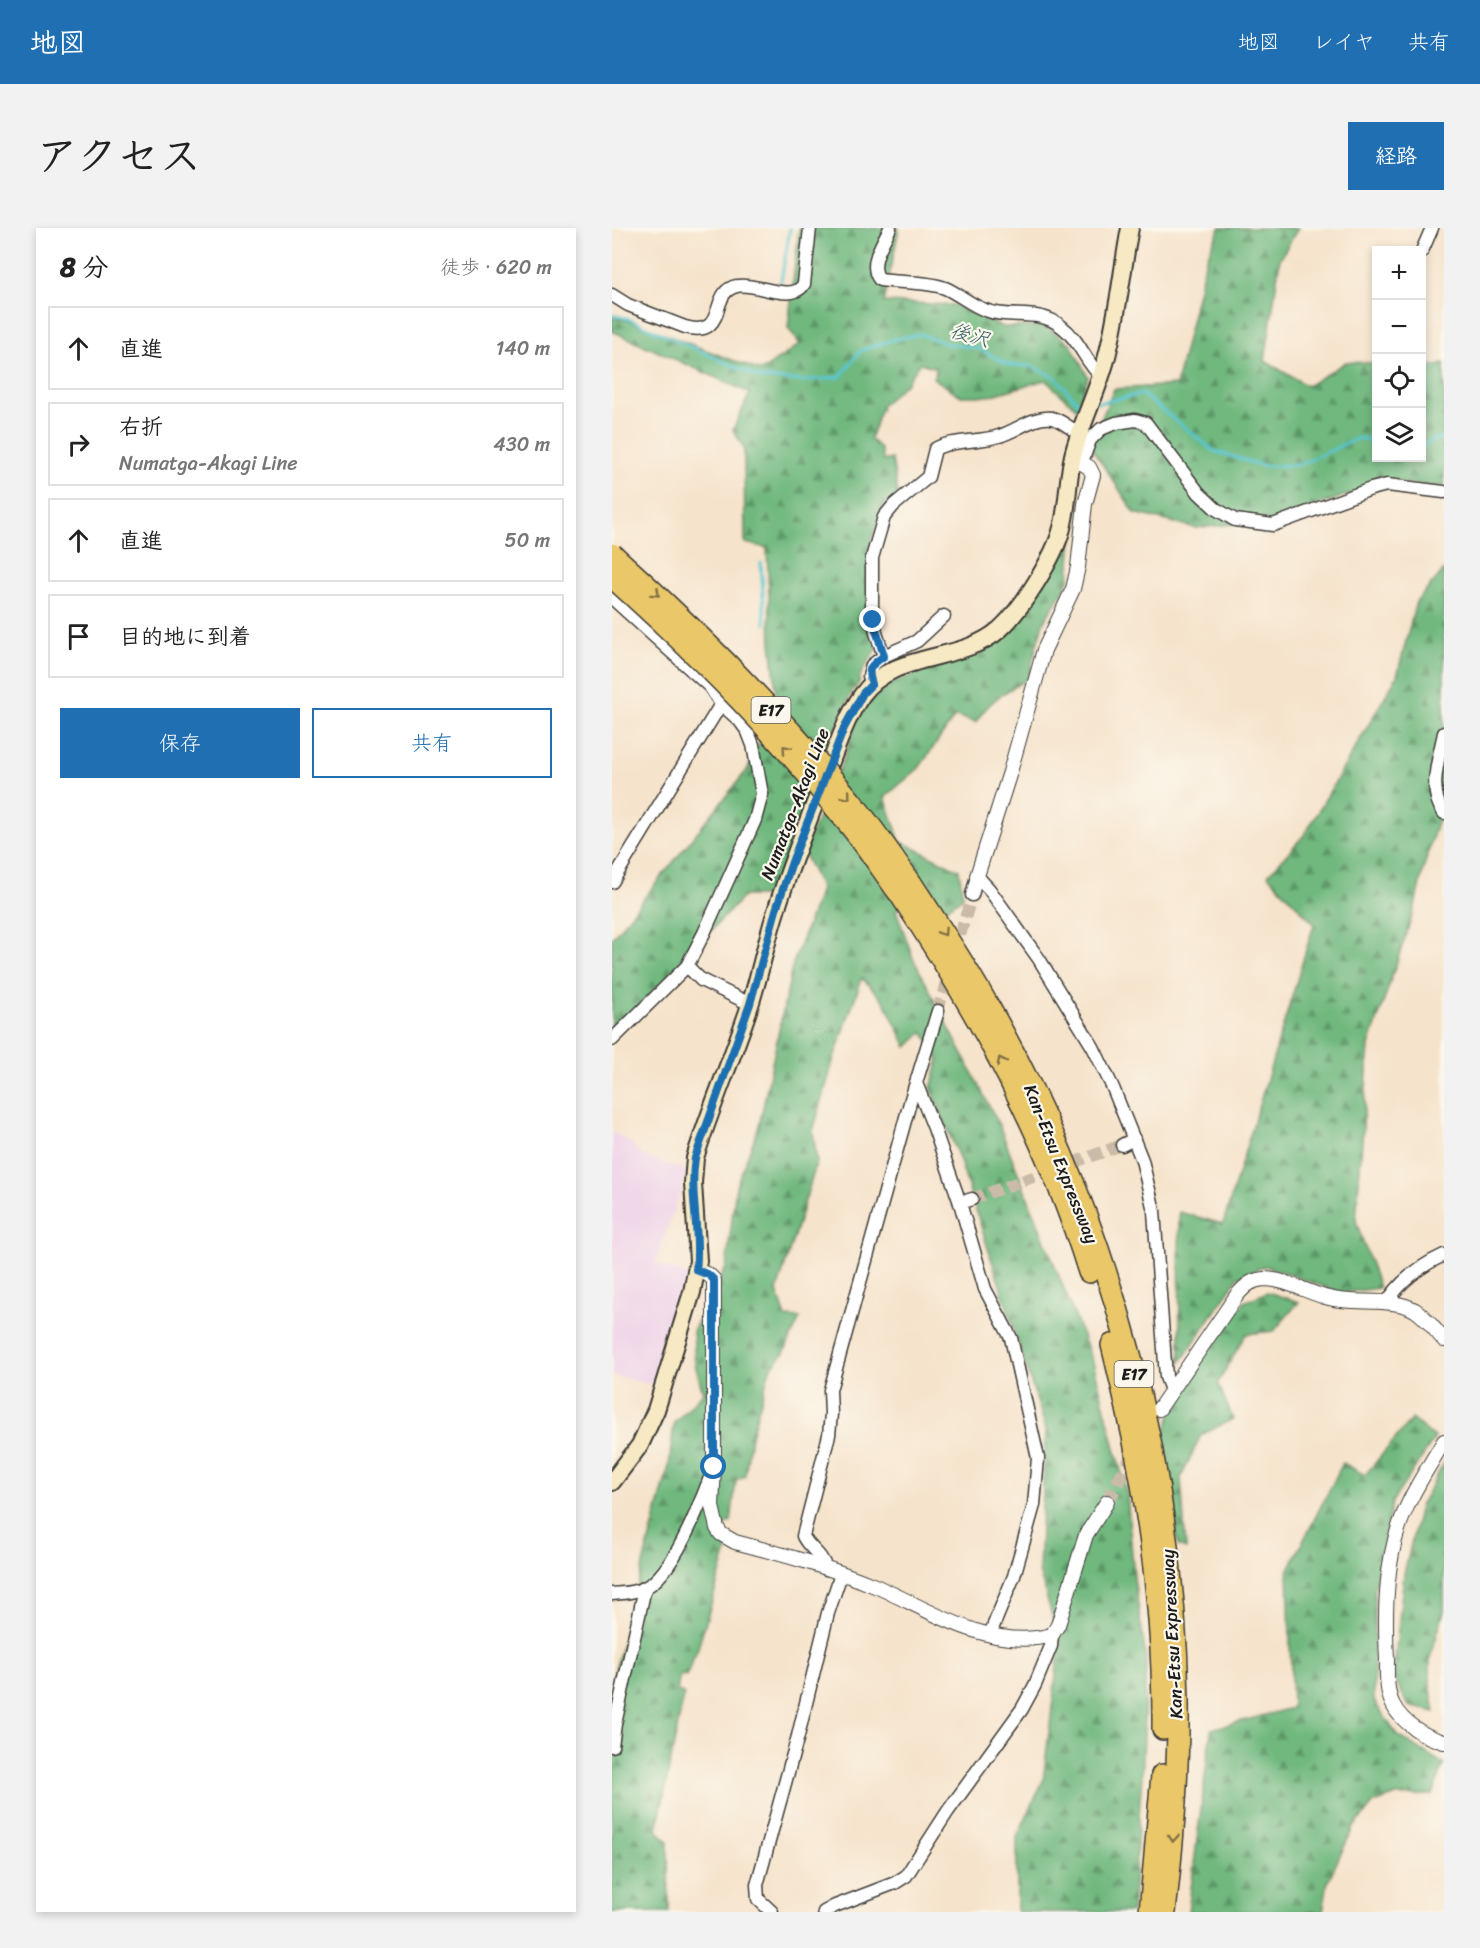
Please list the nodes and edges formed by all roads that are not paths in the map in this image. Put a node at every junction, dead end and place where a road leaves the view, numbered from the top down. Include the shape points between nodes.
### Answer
1 (810, 228) edge
2 (890, 228) edge
3 (1130, 228) edge
4 (1432, 228) edge
5 (1424, 246) edge
6 (612, 295) edge
7 (1101, 376) junction
8 (1082, 429) junction
9 (1077, 460) junction
10 (1444, 492) edge
11 (612, 554) edge
12 (612, 577) edge
13 (612, 598) edge
14 (944, 616) dead end
15 (884, 656) junction
16 (872, 684) junction
17 (721, 704) junction
18 (1444, 733) edge
19 (1444, 813) edge
20 (977, 876) junction
21 (612, 882) edge
22 (906, 889) junction
23 (972, 894) tunnel mouth
24 (687, 966) junction
25 (750, 1004) junction
26 (938, 1011) tunnel mouth
27 (612, 1040) edge
28 (916, 1083) junction
29 (1134, 1139) junction
30 (1122, 1145) tunnel mouth
31 (1444, 1255) edge
32 (696, 1270) junction
33 (1389, 1303) junction
34 (1444, 1340) edge
35 (1171, 1390) junction
36 (1159, 1409) dead end
37 (1444, 1441) edge
38 (714, 1467) junction
39 (612, 1482) edge
40 (1107, 1502) tunnel mouth
41 (826, 1569) junction
42 (841, 1574) junction
43 (645, 1588) junction
44 (612, 1594) edge
45 (990, 1634) junction
46 (1052, 1635) junction
47 (1444, 1742) edge
48 (612, 1746) edge
49 (772, 1912) edge
50 (824, 1912) edge
51 (1150, 1912) edge
52 (1165, 1912) edge

1 - 6 street via 804,284 798,291 736,286 726,291 707,327 685,327
2 - 7 street via 877,256 875,268 880,280 943,287 985,310 1046,318 1069,333
3 - 7 main road, Numatga-Akagi Line
4 - 5 street
7 - 8 main road, Numatga-Akagi Line
8 - 9 main road, Numatga-Akagi Line
8 - 15 street via 1047,418 999,436 935,449 928,477 884,518 872,558 872,608
9 - 10 street via 1101,429 1135,420 1146,423 1199,493 1216,509 1234,520 1273,525 1387,485
9 - 16 main road, Numatga-Akagi Line via 1056,545 1001,628 976,645 903,666
9 - 20 street via 1089,467 1093,475 1073,589 1044,650
11 -> 22 highway, Kan-Etsu Expressway / E17, bridge via 729,665 795,735 856,808
22 -> 12 highway, Kan-Etsu Expressway / E17, bridge via 784,746
13 - 17 street via 710,687
14 - 15 street via 917,641
15 - 16 street via 872,665
16 - 25 main road, Numatga-Akagi Line via 844,728 803,834 776,910
17 - 21 street
17 - 24 street via 740,721 753,745 762,794 755,820
18 - 19 street via 1435,790
20 - 23 street
20 - 29 street via 1039,959 1094,1047
51 -> 22 highway, Kan-Etsu Expressway / E17 via 1162,1773 1162,1681 1152,1550 1127,1404 1087,1266 1024,1107
22 -> 52 highway, Kan-Etsu Expressway / E17 via 955,950 1000,1026 1037,1100 1101,1262 1142,1403 1167,1547 1178,1700 1176,1790
24 - 25 street via 701,980
24 - 27 street
25 - 32 main road, Numatga-Akagi Line via 695,1158
26 - 28 street
28 - 41 street via 830,1390 829,1435 804,1529 805,1541 822,1557
28 - 45 street via 966,1201 984,1289 1011,1338 1038,1458 1034,1505 1014,1576
29 - 30 street
29 - 35 street via 1154,1211 1166,1377
31 - 33 street via 1406,1279
32 - 38 street via 714,1280
32 - 39 main road, Numatga-Akagi Line via 657,1410 640,1445
33 - 34 street via 1416,1311
33 - 35 street via 1330,1299 1276,1280 1247,1283
35 - 36 street
37 - 47 street via 1416,1487 1395,1540 1385,1619 1388,1690 1394,1707 1422,1733
38 - 41 street via 712,1506 721,1534 735,1542
38 - 43 street via 679,1548 657,1579
40 - 46 street via 1086,1535 1059,1625
41 - 42 street
42 - 45 street via 954,1624
42 - 49 street via 757,1885 758,1899
43 - 44 street
43 - 48 street
45 - 46 street via 1022,1639
46 - 50 street via 1051,1646 1022,1709 906,1876

